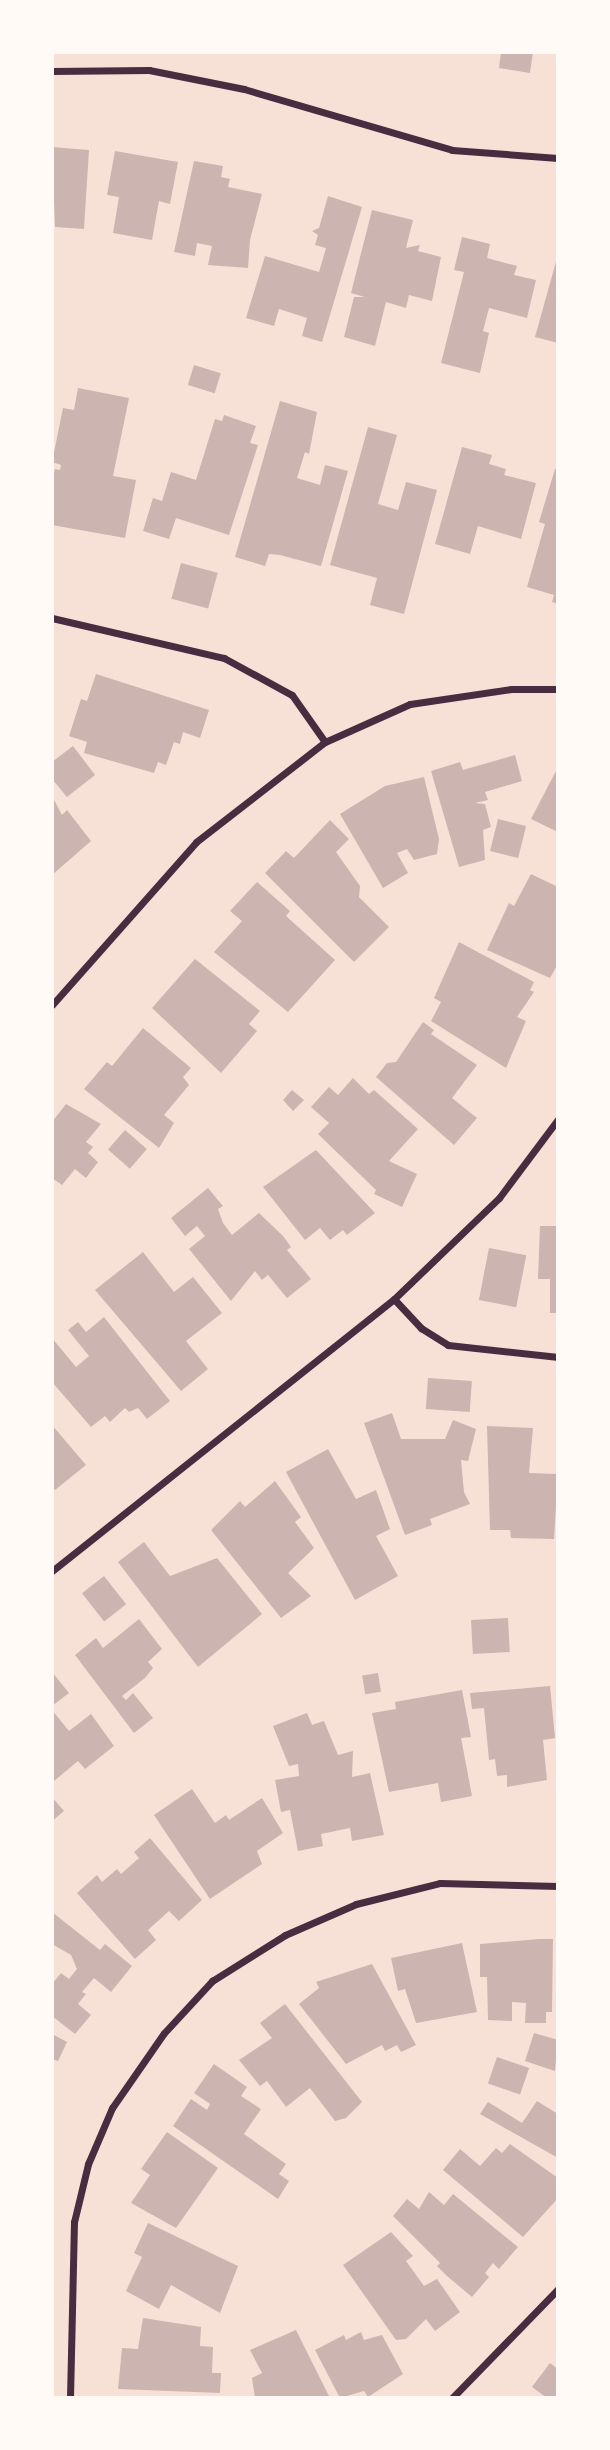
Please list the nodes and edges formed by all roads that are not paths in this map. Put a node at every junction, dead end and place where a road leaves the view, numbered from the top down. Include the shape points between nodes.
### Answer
1 (52, 71) edge
2 (558, 158) edge
3 (52, 618) edge
4 (558, 689) edge
5 (325, 742) junction
6 (52, 1005) edge
7 (558, 1119) edge
8 (394, 1298) junction
9 (558, 1357) edge
10 (52, 1571) edge
11 (558, 1886) edge
12 (558, 2289) edge
13 (70, 2398) edge
14 (452, 2398) edge

1 - 2 street via 149,70 244,89 452,150
3 - 5 street via 224,658 292,695
4 - 5 street via 511,689 411,704
5 - 6 street via 196,842
7 - 8 street via 499,1198
8 - 9 street via 421,1328 449,1345
8 - 10 street
11 - 13 street via 440,1884 356,1904 285,1935 212,1982 164,2033 112,2108 88,2164 74,2222
12 - 14 street

